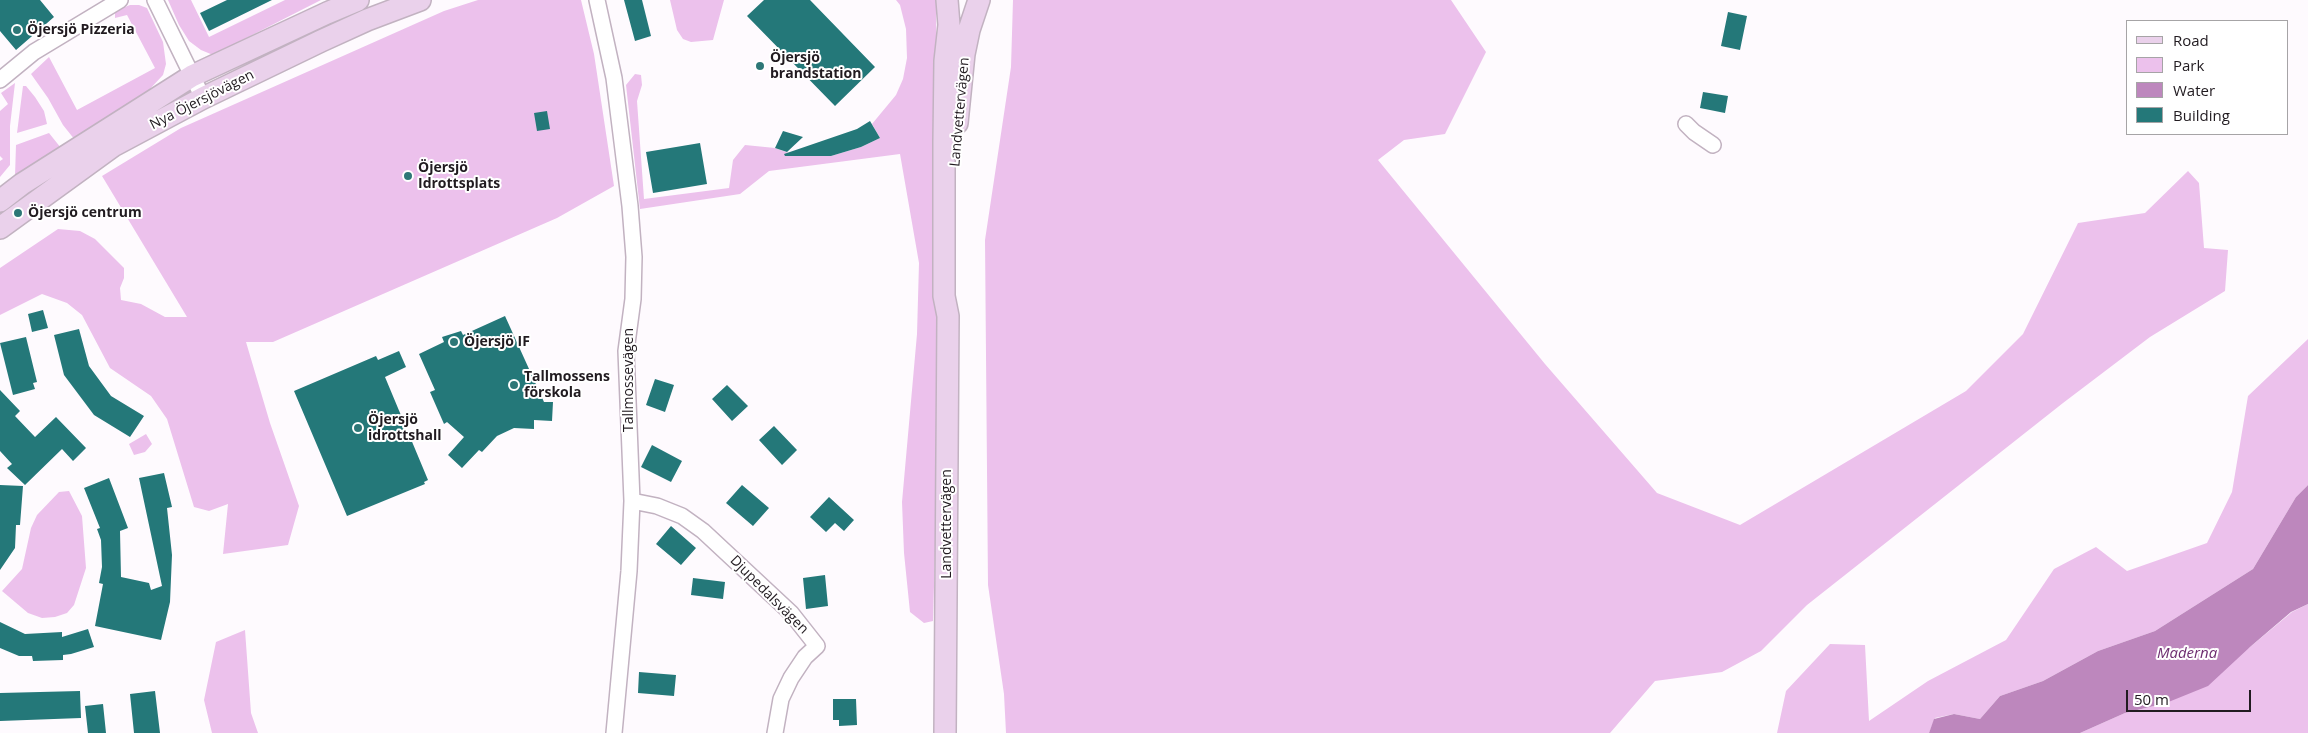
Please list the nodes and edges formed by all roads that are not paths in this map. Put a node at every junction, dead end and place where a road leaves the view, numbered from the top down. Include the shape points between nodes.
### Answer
1 (120, 0) edge
2 (154, 0) edge
3 (358, 0) edge
4 (420, 0) edge
5 (597, 0) edge
6 (947, 0) edge
7 (979, 0) edge
8 (192, 76) junction
9 (0, 80) edge
10 (203, 98) junction
11 (1686, 124) dead end
12 (1713, 145) dead end
13 (0, 200) edge
14 (0, 228) edge
15 (948, 316) junction
16 (632, 501) junction
17 (614, 733) edge
18 (775, 733) edge
19 (945, 733) edge

1 - 9 street via 34,52
2 - 8 street
3 - 8 street, Nya Öjersjövägen
4 - 10 street, Nya Öjersjövägen via 367,20
5 - 16 street, Tallmossevägen via 614,78 633,234 634,280 626,351
6 - 15 street, Landvettervägen via 944,296
7 - 15 street, Landvettervägen via 967,38 959,96 953,296
8 - 10 street
8 - 13 street, Nya Öjersjövägen
10 - 14 street, Nya Öjersjövägen via 112,146
11 - 12 street
15 - 19 street, Landvettervägen
16 - 17 street, Tallmossevägen
16 - 18 street, Djupedalsvägen via 682,516 703,531 791,613 817,646 791,678 781,699

